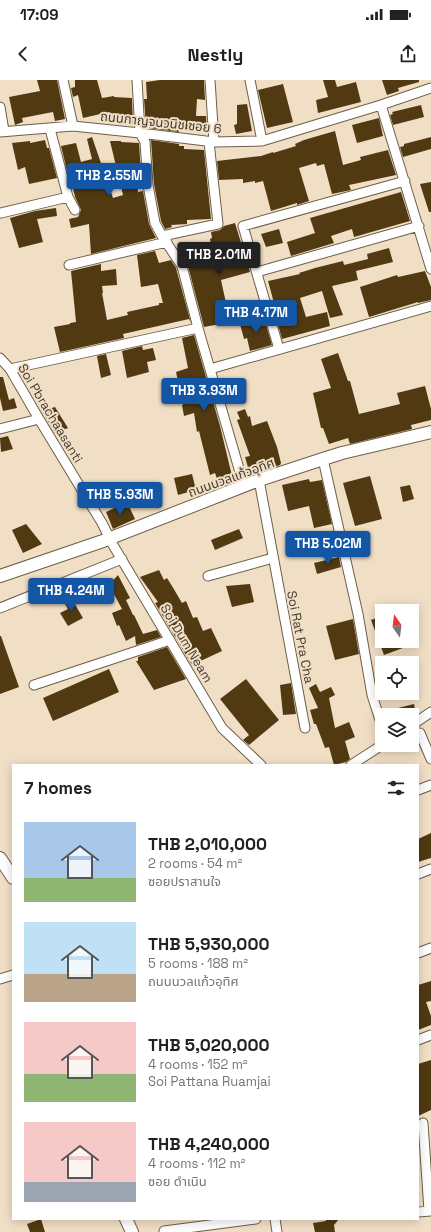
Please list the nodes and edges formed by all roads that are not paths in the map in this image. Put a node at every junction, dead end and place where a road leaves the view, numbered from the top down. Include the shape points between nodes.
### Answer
1 (63, 80) edge
2 (137, 80) edge
3 (210, 80) edge
4 (250, 80) edge
5 (431, 88) edge
6 (381, 105) junction
7 (0, 107) edge
8 (74, 126) junction
9 (50, 129) junction
10 (2, 132) edge
11 (140, 133) junction
12 (262, 141) junction
13 (212, 142) junction
14 (405, 181) junction
15 (68, 197) junction
16 (75, 210) dead end
17 (1, 213) edge
18 (419, 226) junction
19 (164, 239) junction
20 (69, 265) dead end
21 (431, 269) edge
22 (257, 272) junction
23 (431, 306) edge
24 (198, 328) junction
25 (280, 349) junction
26 (0, 358) edge
27 (210, 368) junction
28 (10, 369) junction
29 (39, 419) junction
30 (0, 429) edge
31 (431, 432) edge
32 (323, 459) junction
33 (259, 480) junction
34 (244, 486) junction
35 (102, 523) joint
36 (110, 538) junction
37 (273, 558) junction
38 (122, 559) junction
39 (0, 576) edge
40 (208, 576) dead end
41 (0, 608) edge
42 (170, 640) junction
43 (34, 685) dead end
44 (376, 708) edge
45 (431, 712) edge
46 (419, 720) edge
47 (305, 728) dead end
48 (420, 733) dead end
49 (375, 750) edge
50 (431, 759) edge
51 (261, 764) edge
52 (353, 764) edge
53 (431, 785) edge
54 (419, 790) edge
55 (0, 858) edge
56 (431, 869) edge
57 (419, 874) edge
58 (12, 876) edge
59 (431, 948) edge
60 (419, 953) edge
61 (12, 975) edge
62 (0, 979) edge
63 (431, 1035) edge
64 (419, 1040) edge
65 (424, 1123) edge
66 (430, 1211) edge
67 (419, 1212) edge
68 (126, 1220) edge
69 (241, 1220) edge
70 (275, 1220) edge
71 (196, 1223) edge
72 (164, 1231) dead end
73 (132, 1232) edge
74 (277, 1232) edge

1 - 8 street
2 - 11 street
3 - 13 street
4 - 12 street
5 - 6 street, ถนนกาญจนวนิช ซอย 6
6 - 12 street, ถนนกาญจนวนิช ซอย 6
6 - 14 street
7 - 10 street
8 - 9 street, ถนนกาญจนวนิช ซอย 6
8 - 11 street, ถนนกาญจนวนิช ซอย 6
9 - 10 street, ถนนกาญจนวนิช ซอย 6
9 - 15 street
11 - 13 street, ถนนกาญจนวนิช ซอย 6
11 - 19 street via 145,142 148,185 155,223
12 - 13 street, ถนนกาญจนวนิช ซอย 6
13 - 19 street via 218,224
14 - 18 street
14 - 22 street via 243,226
15 - 16 street
15 - 17 street
18 - 21 street
18 - 22 street
19 - 20 street
19 - 24 street via 182,266
22 - 25 street
23 - 25 street
24 - 27 street
24 - 28 street
25 - 27 street
26 - 28 street, Soi Pbrachaasanti
27 - 34 street
28 - 29 street, Soi Pbrachaasanti
29 - 30 street
29 - 35 street, Soi Pbrachaasanti
31 - 32 street, ถนนนวลแก้วอุทิศ
32 - 33 street, ถนนนวลแก้วอุทิศ
32 - 44 street
33 - 34 street, ถนนนวลแก้วอุทิศ
33 - 37 street, Soi Rat Pra Cha
34 - 36 street, ถนนนวลแก้วอุทิศ
35 - 36 street, Soi Dum Neam
36 - 38 street, Soi Dum Neam
36 - 39 street, ถนนนวลแก้วอุทิศ
37 - 40 street
37 - 47 street, Soi Rat Pra Cha
38 - 41 street
38 - 42 street, Soi Dum Neam
42 - 43 street
42 - 51 street, Soi Dum Neam via 222,728
45 - 46 street
48 - 50 street
49 - 52 street
53 - 54 street
55 - 58 street
56 - 57 street
59 - 60 street
61 - 62 street
63 - 64 street
65 - 66 street
66 - 67 street
68 - 73 street
69 - 71 street
70 - 74 street
71 - 72 street

